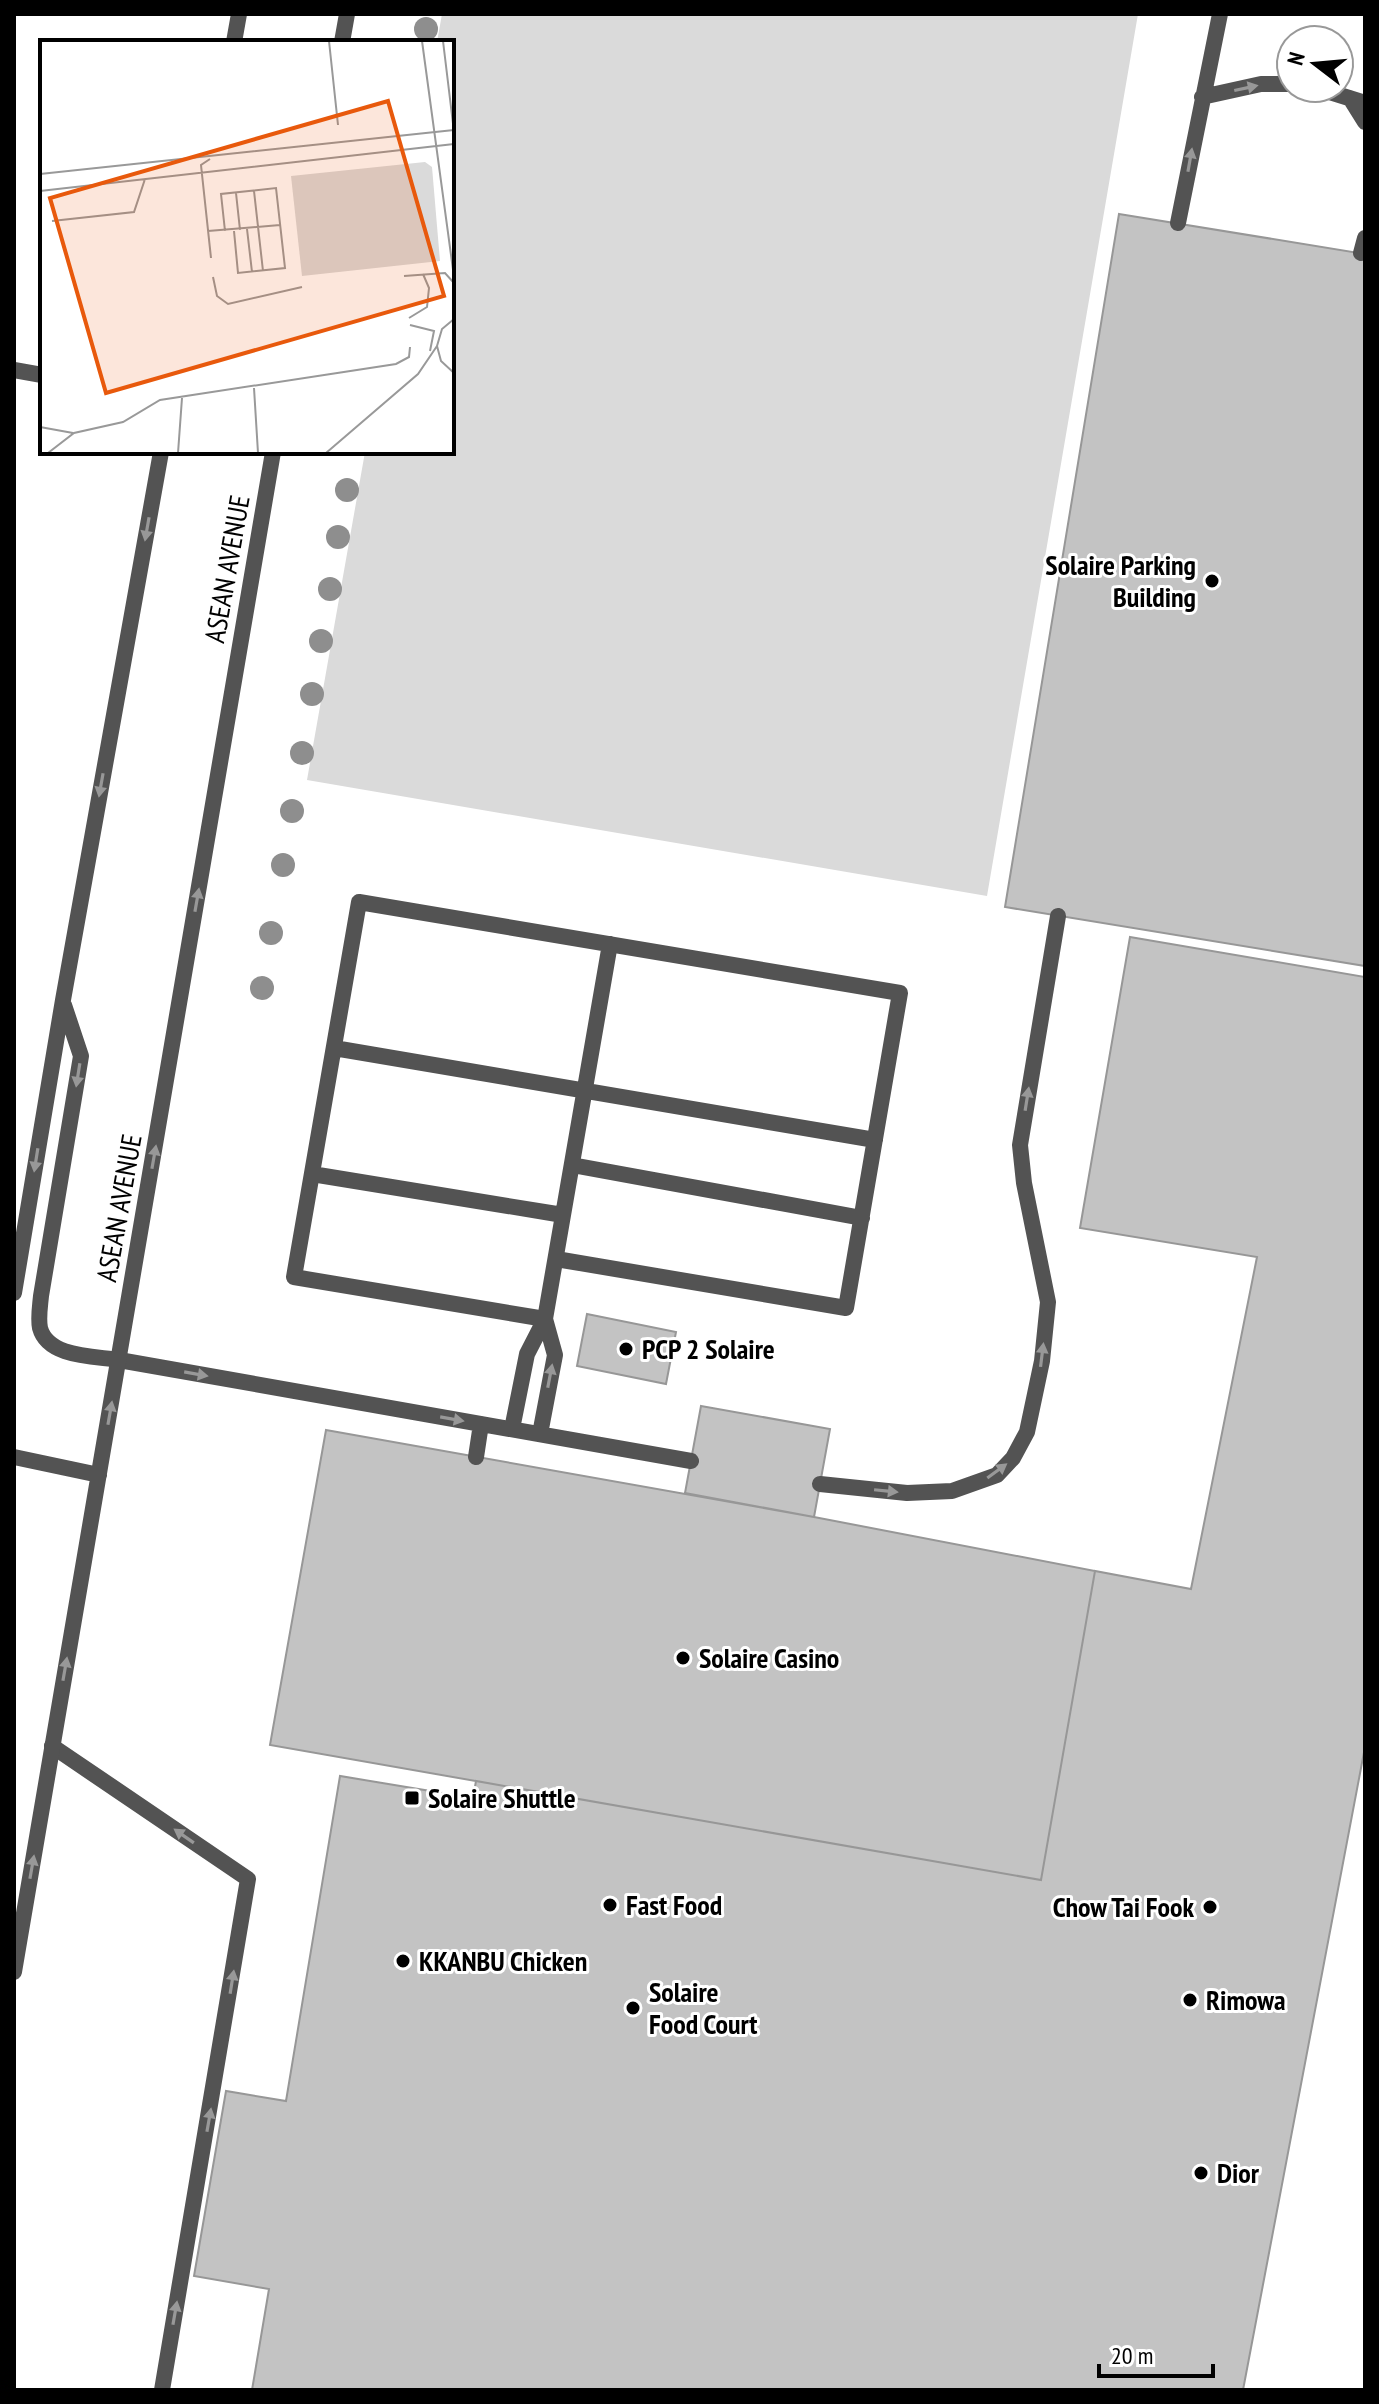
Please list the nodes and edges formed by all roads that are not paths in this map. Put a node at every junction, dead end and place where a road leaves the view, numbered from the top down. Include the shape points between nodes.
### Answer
1 (239, 14) edge
2 (347, 14) edge
3 (1220, 14) edge
4 (234, 40) edge
5 (342, 40) edge
6 (1275, 84) edge
7 (1202, 97) junction
8 (1358, 101) edge
9 (1365, 122) edge
10 (1178, 223) dead end
11 (14, 370) edge
12 (40, 375) edge
13 (161, 454) edge
14 (273, 454) edge
15 (1058, 916) dead end
16 (610, 944) junction
17 (63, 1000) junction
18 (334, 1048) junction
19 (585, 1091) junction
20 (875, 1140) junction
21 (572, 1165) junction
22 (312, 1174) junction
23 (563, 1215) junction
24 (862, 1218) junction
25 (556, 1259) junction
26 (14, 1293) edge
27 (545, 1319) junction
28 (119, 1360) junction
29 (481, 1424) junction
30 (512, 1429) junction
31 (540, 1434) junction
32 (14, 1457) edge
33 (476, 1457) dead end
34 (691, 1461) dead end
35 (99, 1475) junction
36 (820, 1484) dead end
37 (52, 1746) junction
38 (14, 1972) edge
39 (162, 2390) edge

1 - 4 street
2 - 5 street
3 - 7 street
7 -> 6 street
10 -> 7 street
8 - 9 street
11 - 12 street
13 -> 17 street
28 -> 14 street, ASEAN AVENUE
36 -> 15 street via 907,1493 952,1491 997,1475 1027,1432 1048,1302 1020,1145
16 - 18 street via 359,902
16 - 19 street
16 - 20 street via 900,993
17 -> 26 street
17 -> 28 street via 81,1056 40,1328 61,1350
18 - 19 street
18 - 22 street
19 - 20 street
19 - 21 street
20 - 24 street
21 - 23 street
21 - 24 street
22 - 23 street
22 - 27 street via 294,1277
23 - 25 street
24 - 25 street via 846,1308
25 - 27 street
27 - 30 street via 527,1354
31 -> 27 street via 555,1355
28 -> 29 street
35 -> 28 street, ASEAN AVENUE
29 - 30 street
29 - 33 street
30 - 31 street
31 - 34 street
32 - 35 street
37 -> 35 street, ASEAN AVENUE
38 -> 37 street, ASEAN AVENUE
39 -> 37 street via 248,1879

